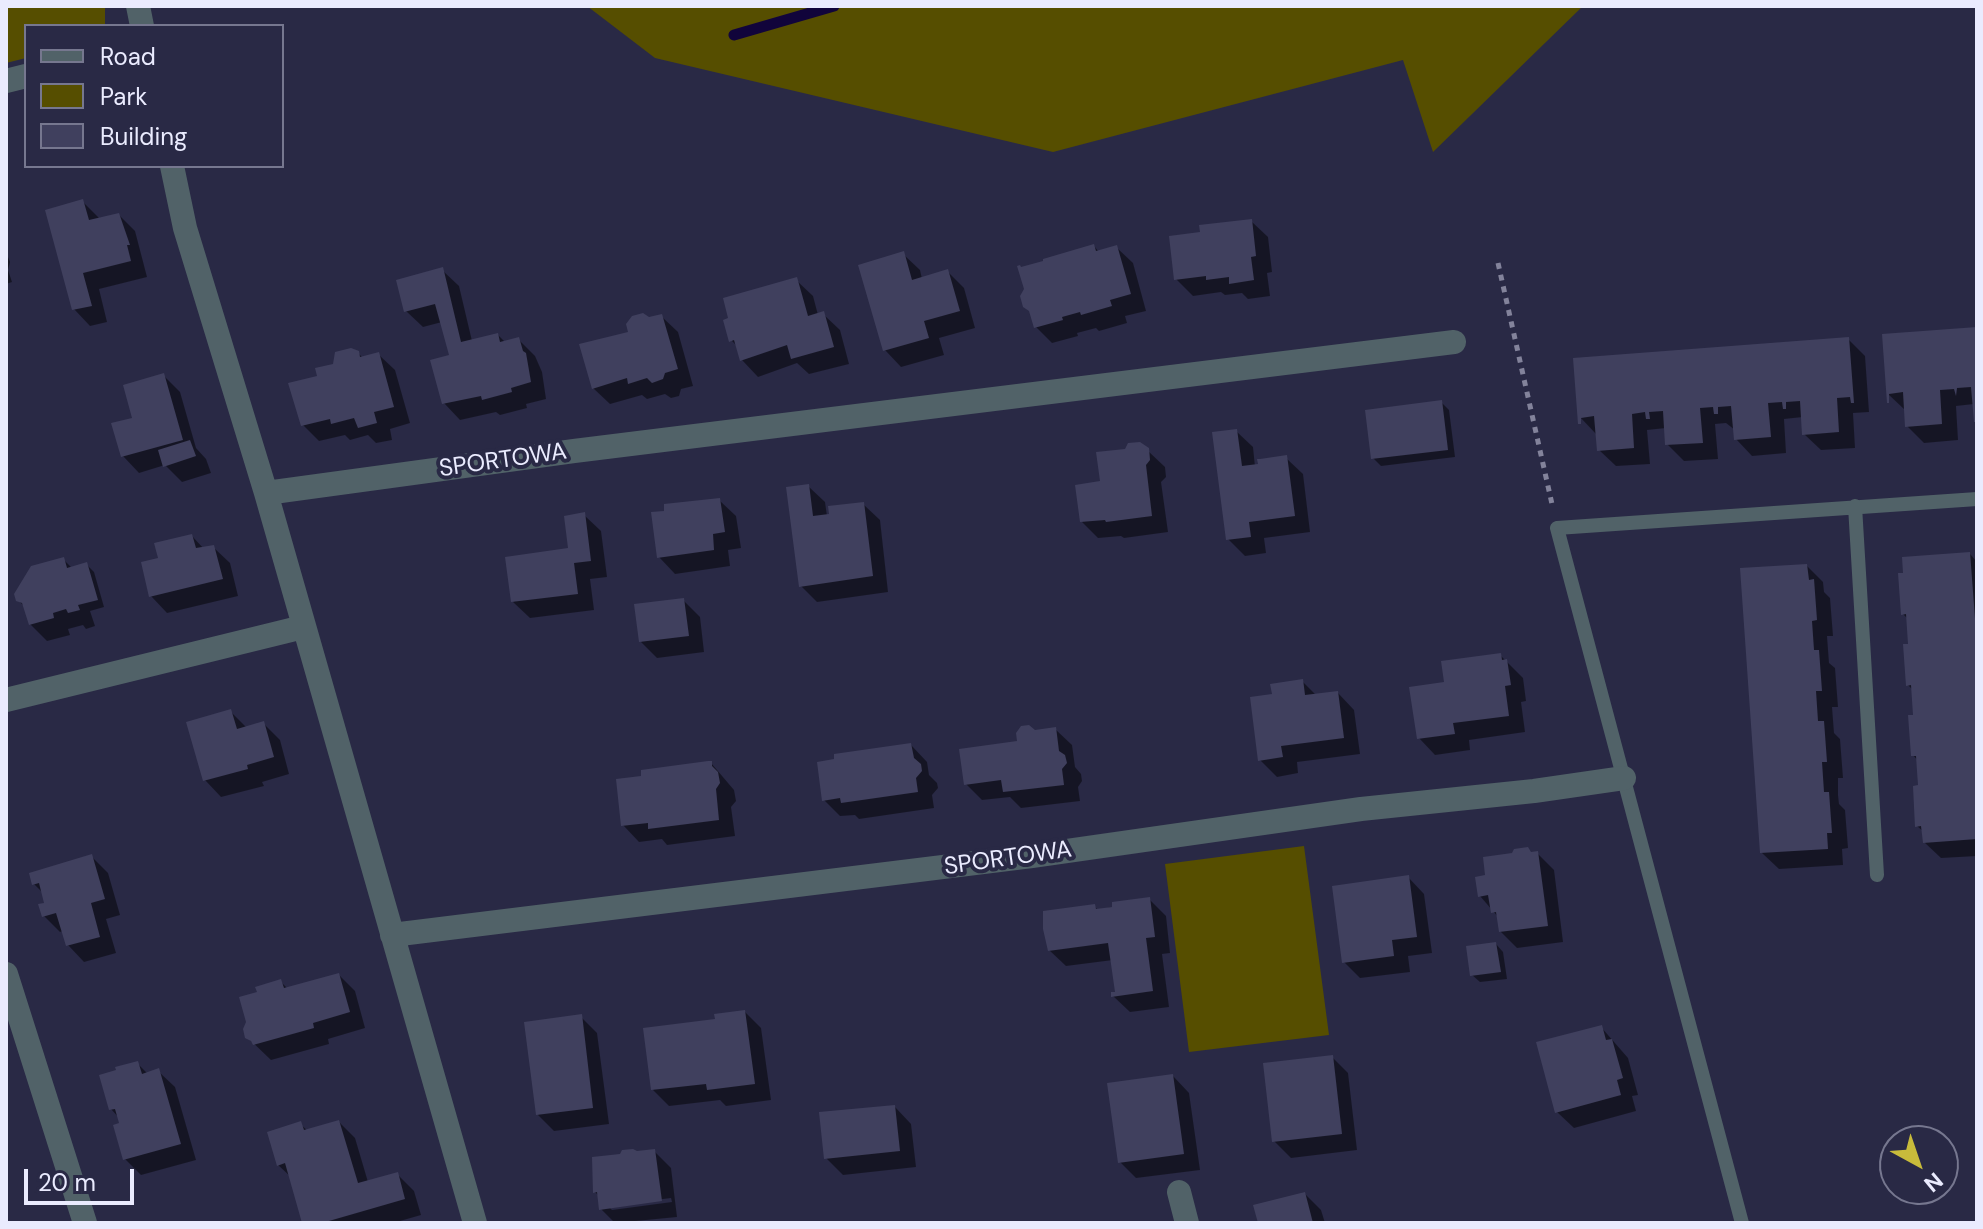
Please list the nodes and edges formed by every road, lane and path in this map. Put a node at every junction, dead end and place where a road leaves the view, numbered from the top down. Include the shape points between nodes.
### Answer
1 (172, 168) edge
2 (1498, 263) dead end
3 (1454, 342) dead end
4 (266, 493) junction
5 (1977, 499) edge
6 (1855, 506) junction
7 (1557, 528) junction
8 (303, 627) junction
9 (6, 700) edge
10 (1624, 778) junction
11 (1877, 875) dead end
12 (392, 935) junction
13 (6, 974) edge
14 (1179, 1192) dead end
15 (85, 1223) edge
16 (475, 1223) edge
17 (1187, 1223) edge
18 (1742, 1223) edge

1 - 4 street via 185,228
2 - 7 path
3 - 4 street, SPORTOWA
4 - 8 street
5 - 6 lane
6 - 7 lane
6 - 11 lane
7 - 10 lane
8 - 9 street
8 - 12 street
10 - 12 street, SPORTOWA
10 - 18 lane
12 - 16 street
13 - 15 street
14 - 17 street

